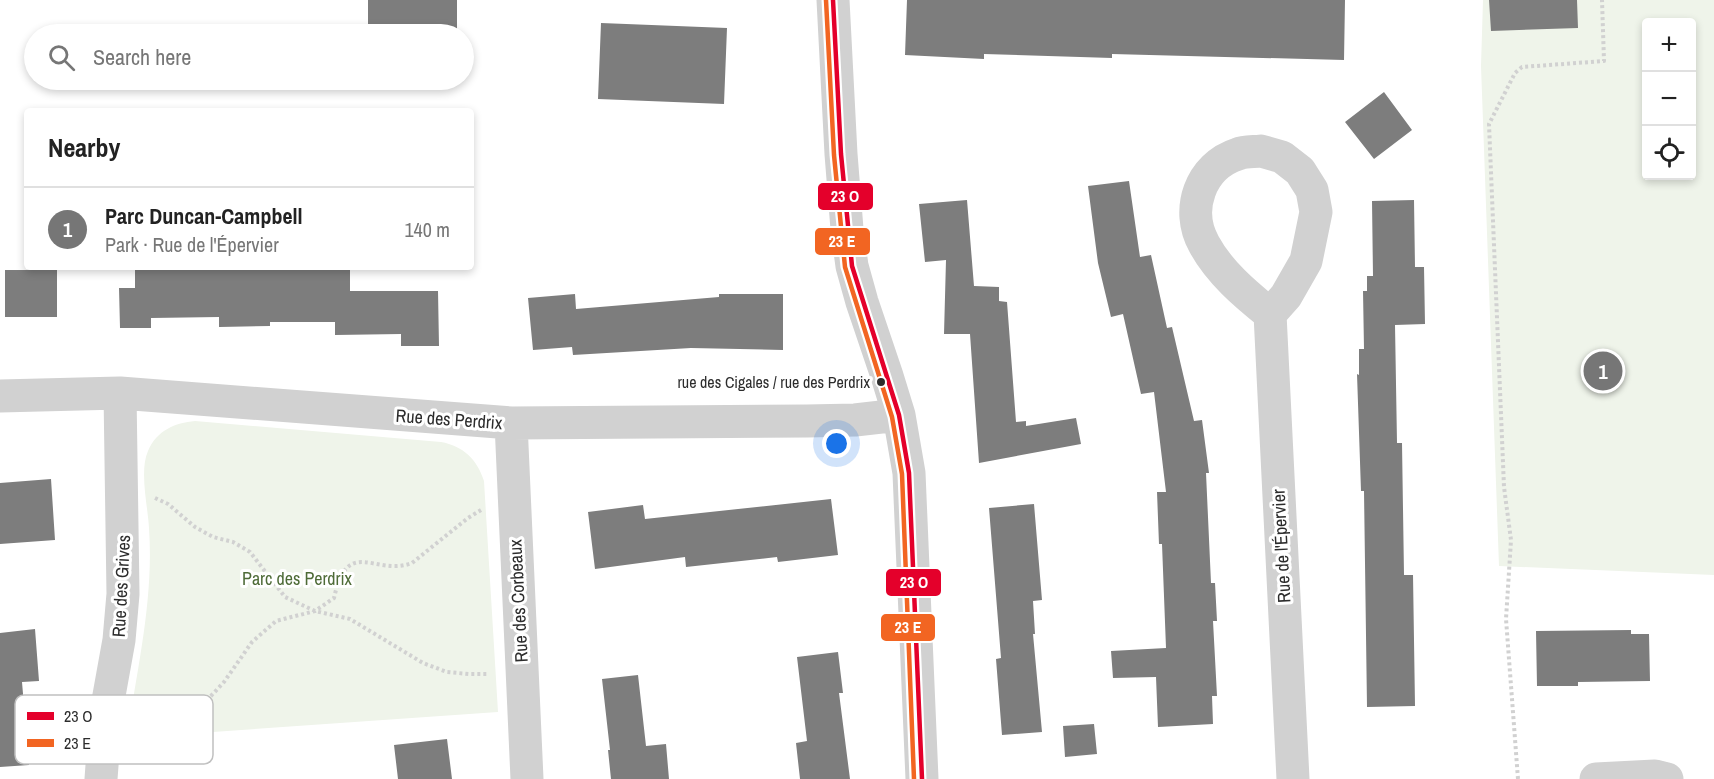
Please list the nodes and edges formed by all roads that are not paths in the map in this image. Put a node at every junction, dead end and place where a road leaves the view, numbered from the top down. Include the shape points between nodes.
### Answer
1 (833, 0) edge
2 (1270, 314) junction
3 (120, 393) junction
4 (0, 396) edge
5 (899, 415) junction
6 (511, 423) junction
7 (109, 695) edge
8 (102, 764) edge
9 (101, 779) edge
10 (527, 779) edge
11 (922, 779) edge
12 (1293, 779) edge
13 (1596, 779) edge
14 (1667, 779) edge

1 - 5 street via 852,266
2 - 2 street via 1286,296 1306,261 1316,212 1312,190 1300,171 1282,157 1261,151 1239,153 1219,163 1204,180 1196,200 1196,222 1204,244 1220,266
2 - 12 street, Rue de l'Épervier
3 - 4 street, Rue des Perdrix
3 - 6 street, Rue des Perdrix
3 - 7 street, Rue des Grives via 123,594
5 - 6 street, Rue des Perdrix via 807,422
5 - 11 street via 909,473
6 - 10 street, Rue des Corbeaux
8 - 9 street, Rue des Grives
13 - 14 street

